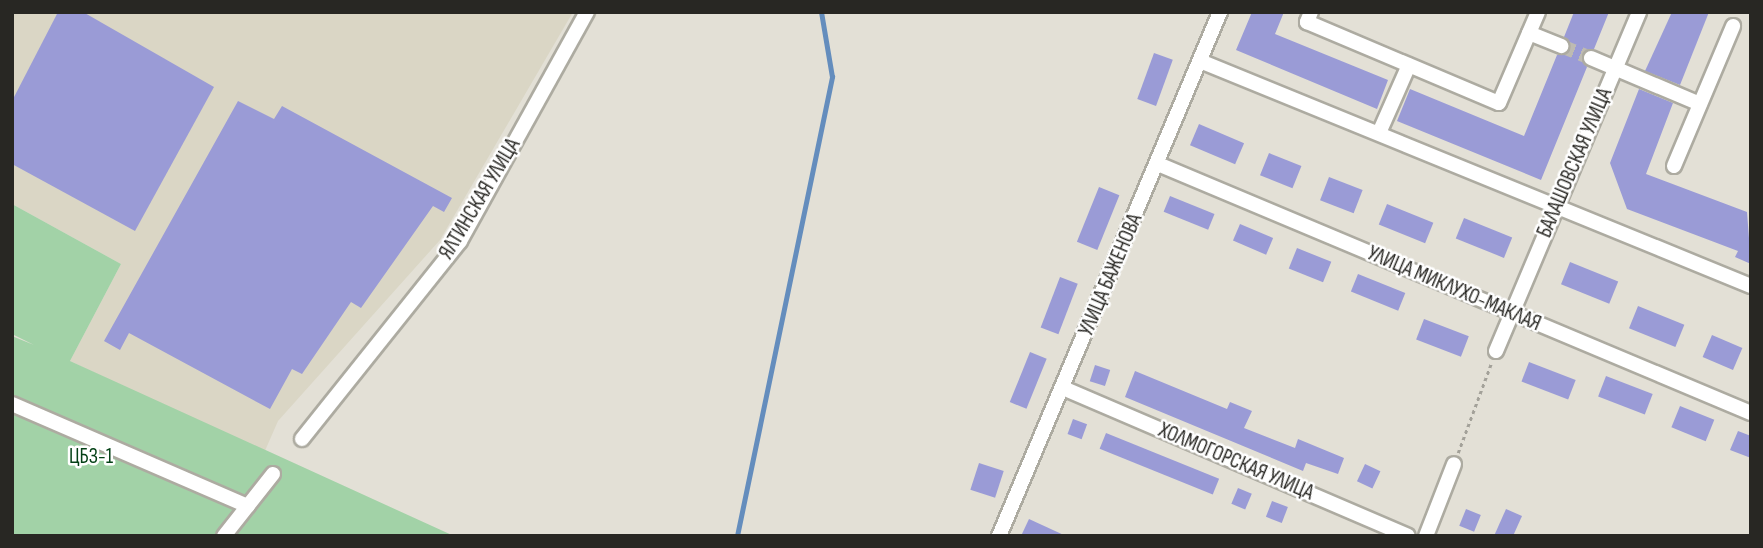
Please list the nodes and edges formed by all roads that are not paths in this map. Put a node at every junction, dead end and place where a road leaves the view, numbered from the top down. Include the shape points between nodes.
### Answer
1 (587, 12) edge
2 (1220, 12) edge
3 (1311, 12) edge
4 (1538, 12) edge
5 (1639, 12) edge
6 (1733, 26) dead end
7 (1529, 33) junction
8 (1561, 46) tunnel mouth
9 (1591, 58) tunnel mouth
10 (1200, 61) junction
11 (1409, 65) junction
12 (1615, 68) junction
13 (1700, 104) junction
14 (1379, 133) junction
15 (1158, 164) junction
16 (1674, 166) dead end
17 (1557, 205) junction
18 (1751, 286) edge
19 (1511, 313) junction
20 (1496, 351) road end
21 (1063, 388) junction
22 (12, 404) edge
23 (1751, 414) edge
24 (302, 439) dead end
25 (1454, 464) road end
26 (273, 474) dead end
27 (248, 506) junction
28 (224, 536) edge
29 (999, 536) edge
30 (1408, 536) edge
31 (1426, 536) edge

1 - 24 street, ЯЛТИНСКАЯ УЛИЦА via 460,241
2 - 10 street, УЛИЦА БАЖЕНОВА
3 - 11 street via 1307,22
4 - 7 street
5 - 12 street, БАЛАШОВСКАЯ УЛИЦА
6 - 13 street
7 - 8 street
7 - 11 street via 1499,103
9 - 12 street
10 - 14 street
10 - 15 street, УЛИЦА БАЖЕНОВА
11 - 14 street
12 - 13 street
12 - 17 street, БАЛАШОВСКАЯ УЛИЦА
13 - 16 street
14 - 17 street
15 - 19 street, УЛИЦА МИКЛУХО-МАКЛАЯ
15 - 21 street, УЛИЦА БАЖЕНОВА
17 - 18 street
17 - 19 street, БАЛАШОВСКАЯ УЛИЦА
19 - 20 street, БАЛАШОВСКАЯ УЛИЦА
19 - 23 street, УЛИЦА МИКЛУХО-МАКЛАЯ
21 - 29 street, УЛИЦА БАЖЕНОВА
21 - 30 street, ХОЛМОГОРСКАЯ УЛИЦА
22 - 27 street
25 - 31 street
26 - 27 street
27 - 28 street

